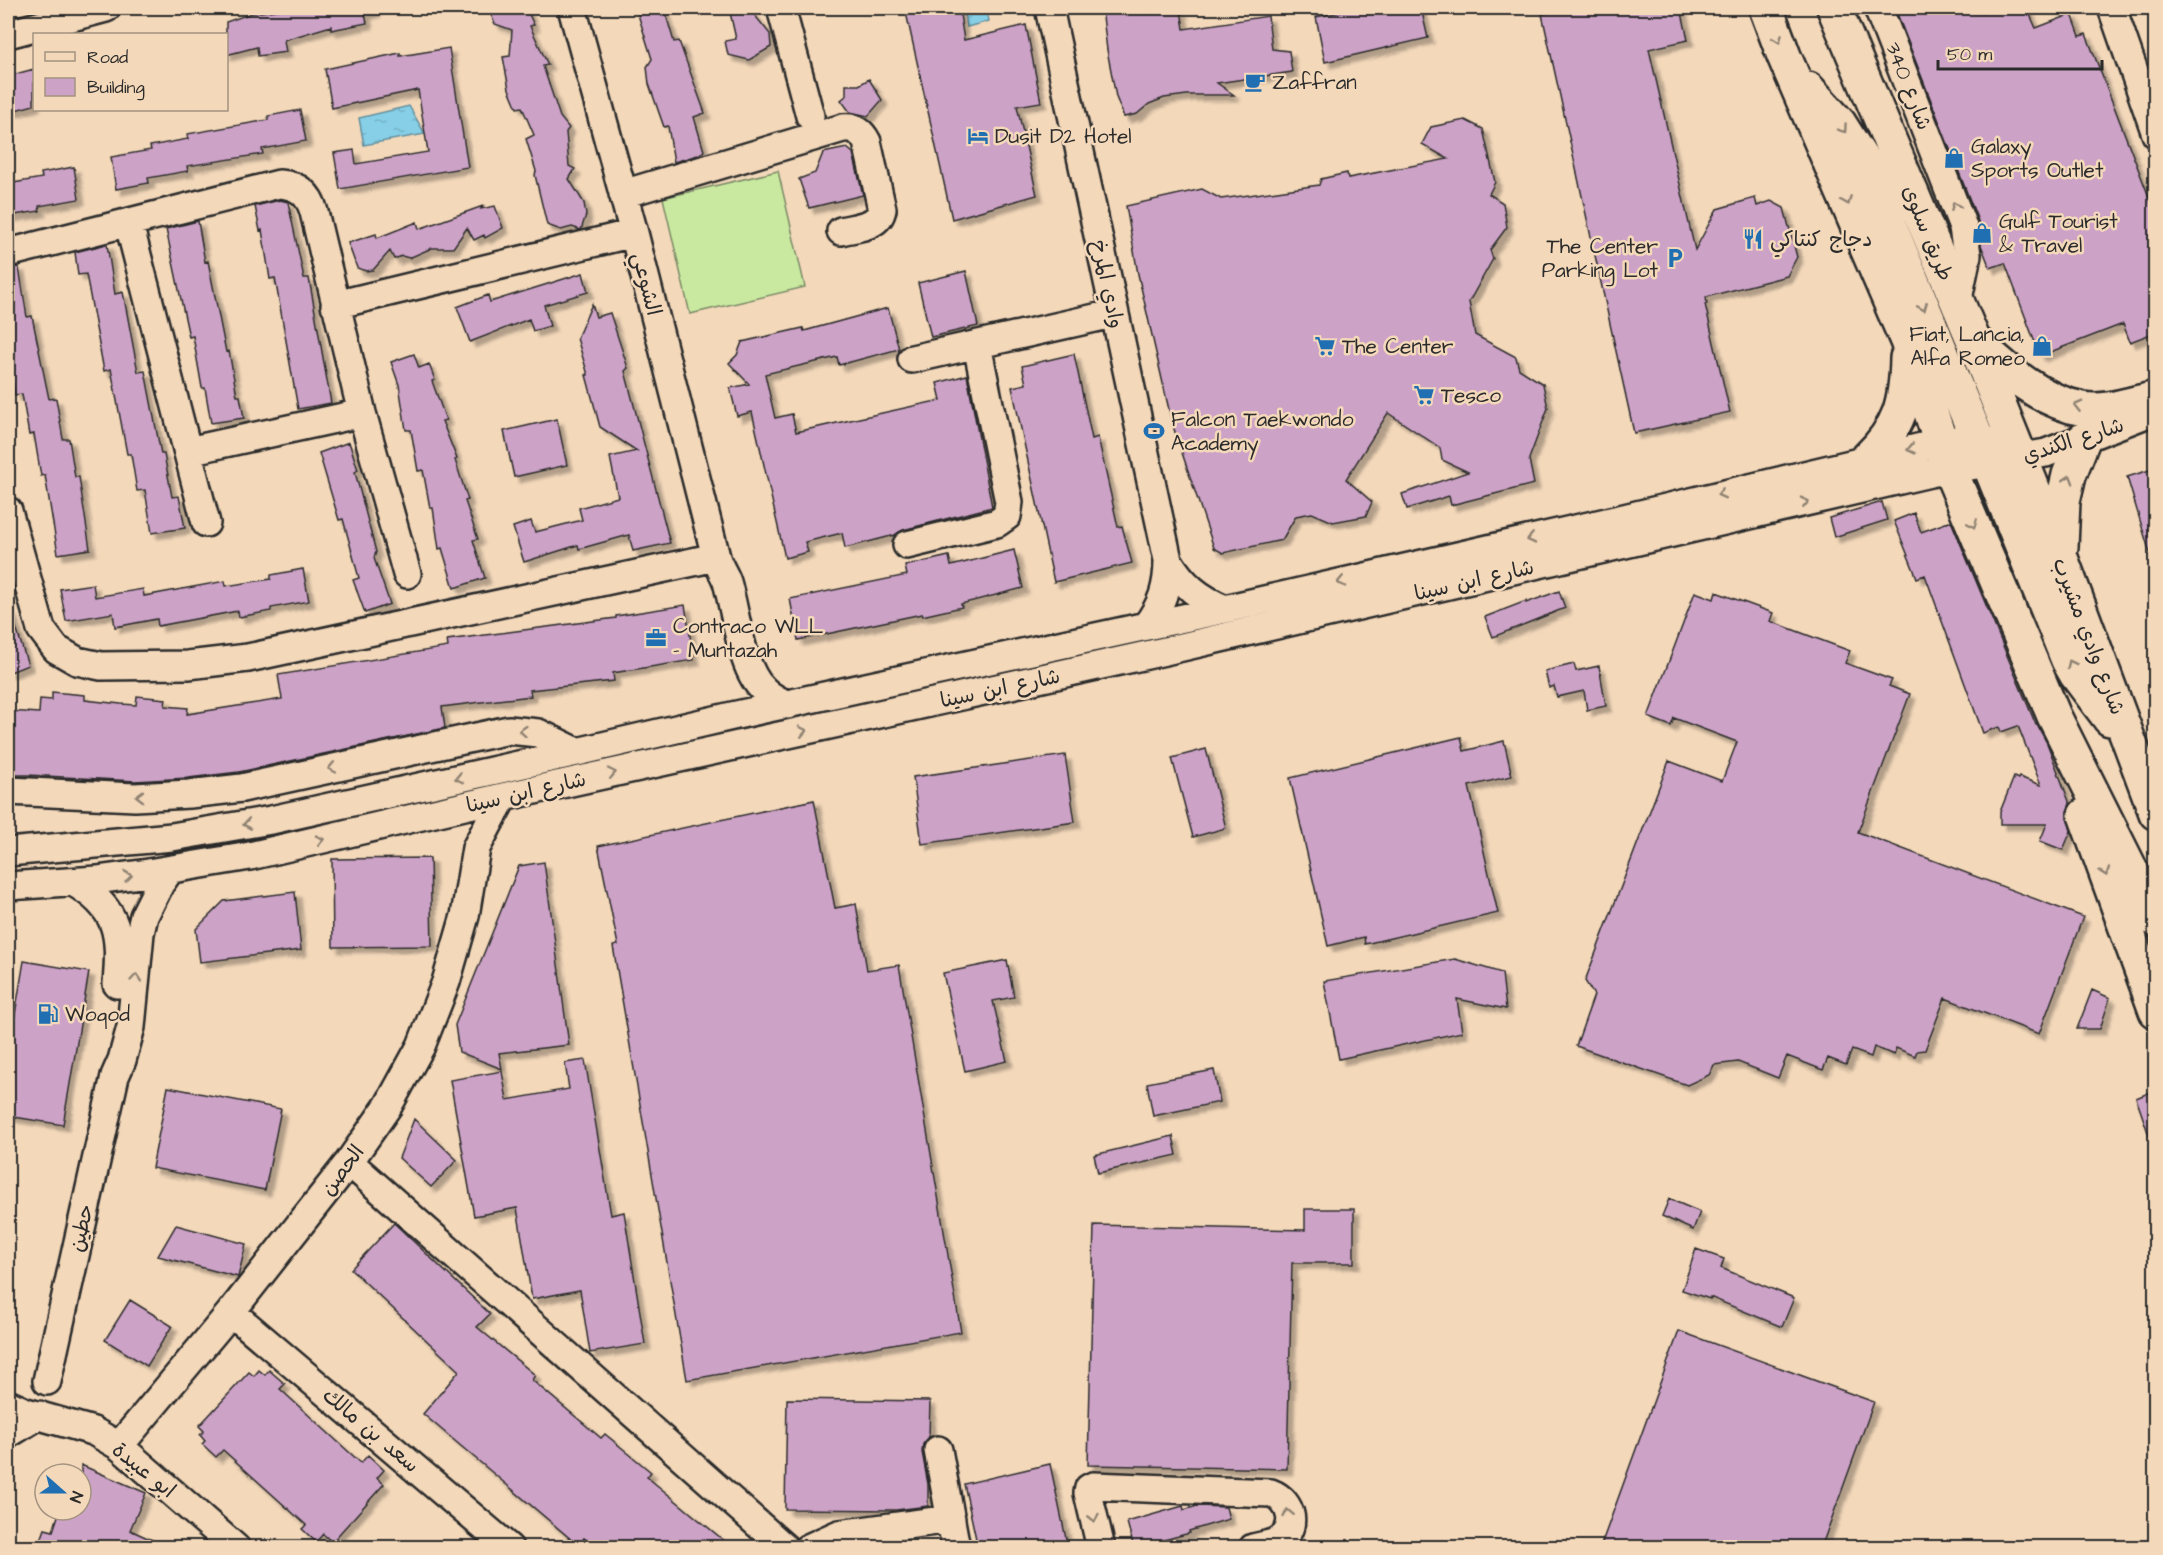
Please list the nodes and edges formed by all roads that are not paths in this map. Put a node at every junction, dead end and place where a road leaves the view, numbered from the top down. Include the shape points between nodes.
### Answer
1 (106, 8) edge
2 (572, 8) edge
3 (781, 8) edge
4 (1049, 8) edge
5 (1766, 8) edge
6 (1878, 8) edge
7 (2112, 8) edge
8 (1841, 14) edge
9 (8, 34) edge
10 (1790, 70) junction
11 (810, 116) dead end
12 (2156, 134) edge
13 (623, 194) junction
14 (129, 224) junction
15 (841, 231) dead end
16 (634, 233) junction
17 (8, 253) edge
18 (1957, 304) junction
19 (335, 305) junction
20 (1113, 314) junction
21 (1973, 339) junction
22 (1907, 341) junction
23 (977, 345) junction
24 (912, 359) dead end
25 (2156, 398) edge
26 (2156, 410) edge
27 (362, 413) junction
28 (2083, 440) junction
29 (2015, 445) junction
30 (1982, 450) junction
31 (188, 451) junction
32 (1946, 457) junction
33 (1867, 459) junction
34 (8, 511) edge
35 (206, 523) dead end
36 (907, 545) dead end
37 (2061, 558) junction
38 (716, 559) junction
39 (1168, 560) junction
40 (406, 574) dead end
41 (1225, 609) junction
42 (1146, 626) junction
43 (788, 705) junction
44 (732, 716) junction
45 (2054, 716) junction
46 (2130, 745) junction
47 (577, 752) junction
48 (8, 791) edge
49 (502, 797) junction
50 (434, 813) junction
51 (2156, 813) edge
52 (8, 837) edge
53 (476, 848) junction
54 (61, 849) junction
55 (8, 852) edge
56 (170, 870) junction
57 (73, 882) junction
58 (8, 886) edge
59 (2156, 920) edge
60 (2156, 1011) edge
61 (115, 1076) junction
62 (349, 1162) junction
63 (231, 1312) junction
64 (47, 1381) dead end
65 (8, 1404) edge
66 (39, 1415) junction
67 (8, 1434) edge
68 (119, 1446) junction
69 (938, 1450) dead end
70 (951, 1519) junction
71 (236, 1548) edge
72 (509, 1548) edge
73 (785, 1548) edge
74 (808, 1548) edge
75 (956, 1548) edge
76 (1101, 1548) edge
77 (1253, 1548) edge

1 - 9 street
2 - 13 street, الشوعي
3 - 11 street
4 - 20 street, وادي المرخ
5 -> 10 main road
18 -> 6 street, شارع 340 via 1967,255 1963,227
7 - 12 street
8 - 18 main road, طريق سلوى
10 -> 22 main road
10 -> 30 main road via 1839,123 1863,161
13 - 15 street via 850,127 867,142 882,208 873,223
13 - 16 street, الشوعي
14 - 17 street
14 - 19 street via 279,184 298,188 311,202
14 - 31 street
16 - 19 street
16 - 38 street, الشوعي
18 - 21 main road, طريق سلوى
19 - 27 street
20 - 23 street
20 - 39 street, وادي المرخ
25 -> 21 main road via 2108,409 2083,409 2025,384
21 - 29 main road, طريق سلوى
22 - 32 main road
22 - 33 main road via 1907,385 1900,413 1881,446
23 - 24 street
23 - 36 street via 1009,502 1007,516 997,523
26 - 28 street, شارع الكندي
27 - 31 street
27 - 40 street
28 - 29 street, شارع الكندي via 2046,453
37 -> 28 main road via 2063,501
29 - 30 main road via 1996,452 1982,443
29 - 37 main road, شارع وادي مشيرب
30 - 32 main road via 1962,447
46 -> 30 main road via 2068,660
31 - 35 street
32 -> 33 street, شارع ابن سينا
32 -> 45 main road
49 -> 32 street, شارع ابن سينا via 1165,651
33 -> 41 street, شارع ابن سينا
34 - 38 street via 41,629 56,648 77,661 101,666 188,665 248,658
37 - 46 main road, شارع وادي مشيرب
38 - 43 street, الشوعي via 726,580 747,664 763,689
38 - 44 street, الشوعي via 740,678
39 - 41 street, وادي المرخ via 1191,591
39 - 42 street, وادي المرخ via 1164,596
41 - 42 street, شارع ابن سينا
42 - 43 street, شارع ابن سينا
43 - 44 street, شارع ابن سينا
44 - 47 street, شارع ابن سينا
45 - 59 main road
45 -> 60 main road
46 - 51 main road, شارع وادي مشيرب
47 -> 48 street, شارع ابن سينا via 538,733 509,730 242,788 135,797
47 -> 54 street, شارع ابن سينا via 260,822 172,837
49 - 50 street, شارع ابن سينا
49 - 53 street, الحصن
50 - 53 street via 459,826
56 -> 50 street, شارع ابن سينا via 250,856
52 - 54 street
53 - 62 street, الحصن via 462,927 435,1014 394,1096
54 - 55 street, شارع ابن سينا
57 -> 56 street, شارع ابن سينا
61 -> 56 street, حطين via 132,1027 144,916
57 - 58 street, شارع ابن سينا
57 - 61 street, حطين via 101,902 118,932 112,1043
61 - 64 street, حطين
62 - 63 street, الحصن
62 - 73 street
63 - 68 street, الحصن
63 - 72 street, سعد بن مالك
65 - 66 street, ابو عبيدة
66 - 67 street
66 - 68 street, ابو عبيدة via 93,1431
68 - 71 street, ابو عبيدة
69 - 70 street
70 - 74 street via 839,1534
70 - 75 street
77 -> 76 street via 1276,1542 1287,1531 1291,1515 1278,1496 1093,1486 1088,1492

